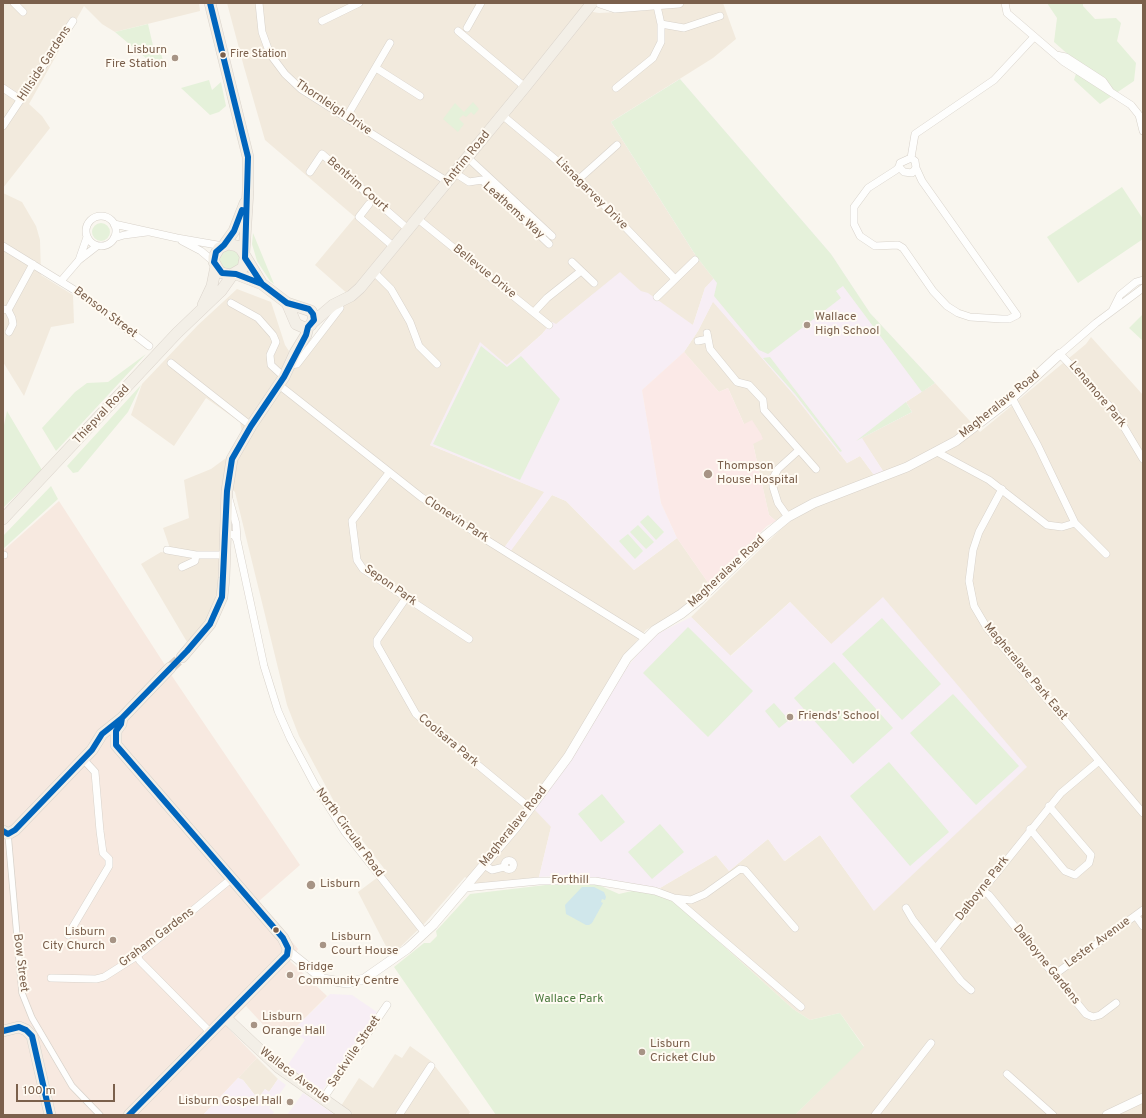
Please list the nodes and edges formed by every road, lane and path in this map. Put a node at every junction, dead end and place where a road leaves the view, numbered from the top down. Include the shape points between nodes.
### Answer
1 (14, 3) edge
2 (210, 3) edge
3 (259, 3) edge
4 (359, 3) edge
5 (481, 3) edge
6 (592, 3) edge
7 (600, 3) edge
8 (679, 3) edge
9 (1005, 3) edge
10 (657, 6) junction
11 (23, 12) dead end
12 (720, 16) dead end
13 (73, 21) dead end
14 (322, 21) dead end
15 (661, 24) junction
16 (467, 28) dead end
17 (458, 31) dead end
18 (1034, 38) junction
19 (390, 43) dead end
20 (376, 68) junction
21 (525, 87) junction
22 (3, 88) edge
23 (616, 88) dead end
24 (420, 96) dead end
25 (21, 100) junction
26 (502, 115) junction
27 (346, 118) junction
28 (3, 126) edge
29 (1143, 131) edge
30 (617, 145) dead end
31 (467, 157) junction
32 (911, 158) junction
33 (899, 167) junction
34 (916, 168) junction
35 (310, 172) dead end
36 (451, 178) junction
37 (579, 179) junction
38 (248, 191) junction
39 (369, 204) dead end
40 (418, 219) junction
41 (114, 224) junction
42 (409, 230) junction
43 (154, 232) junction
44 (552, 236) dead end
45 (87, 237) junction
46 (114, 238) junction
47 (177, 238) junction
48 (549, 244) dead end
49 (224, 245) junction
50 (3, 246) edge
51 (98, 246) junction
52 (394, 247) junction
53 (244, 256) junction
54 (79, 260) junction
55 (695, 260) dead end
56 (572, 262) dead end
57 (33, 264) junction
58 (215, 264) junction
59 (581, 271) junction
60 (374, 272) junction
61 (235, 274) junction
62 (675, 280) junction
63 (1143, 280) edge
64 (61, 281) junction
65 (594, 282) dead end
66 (1143, 283) edge
67 (262, 284) junction
68 (1143, 288) edge
69 (1143, 294) edge
70 (657, 297) dead end
71 (231, 303) dead end
72 (287, 303) junction
73 (336, 307) junction
74 (304, 308) junction
75 (5, 309) edge
76 (200, 311) junction
77 (1112, 311) junction
78 (534, 312) junction
79 (294, 320) junction
80 (310, 325) junction
81 (549, 325) dead end
82 (9, 332) dead end
83 (321, 334) junction
84 (698, 341) dead end
85 (149, 346) dead end
86 (295, 353) junction
87 (1060, 354) junction
88 (171, 363) dead end
89 (436, 364) dead end
90 (290, 365) junction
91 (282, 381) junction
92 (1012, 398) junction
93 (251, 426) junction
94 (799, 450) junction
95 (937, 452) junction
96 (1143, 459) edge
97 (816, 469) dead end
98 (389, 473) junction
99 (1002, 489) junction
100 (227, 491) junction
101 (788, 517) junction
102 (3, 520) edge
103 (1075, 523) junction
104 (226, 533) junction
105 (237, 540) junction
106 (167, 550) dead end
107 (1106, 554) dead end
108 (196, 555) junction
109 (225, 555) junction
110 (182, 567) dead end
111 (406, 598) junction
112 (646, 638) junction
113 (469, 639) dead end
114 (182, 657) tunnel mouth
115 (170, 668) tunnel mouth
116 (122, 718) junction
117 (92, 750) junction
118 (122, 752) junction
119 (83, 759) junction
120 (1099, 761) junction
121 (1050, 806) junction
122 (530, 808) junction
123 (1143, 813) edge
124 (1030, 829) junction
125 (5, 832) edge
126 (484, 865) junction
127 (504, 867) dead end
128 (231, 879) junction
129 (465, 888) junction
130 (982, 890) junction
131 (674, 898) junction
132 (906, 908) dead end
133 (1143, 910) edge
134 (1136, 916) junction
135 (1143, 926) edge
136 (795, 928) dead end
137 (425, 933) junction
138 (68, 936) dead end
139 (936, 948) junction
140 (288, 952) junction
141 (137, 956) junction
142 (1054, 975) junction
143 (51, 978) dead end
144 (971, 990) dead end
145 (1116, 1003) dead end
146 (388, 1005) dead end
147 (802, 1007) dead end
148 (226, 1018) junction
149 (3, 1031) edge
150 (211, 1033) junction
151 (931, 1042) dead end
152 (431, 1066) dead end
153 (1007, 1074) dead end
154 (1143, 1098) edge
155 (323, 1099) junction
156 (877, 1114) edge
157 (50, 1115) edge
158 (100, 1115) edge
159 (129, 1115) edge
160 (346, 1115) edge
161 (399, 1115) edge
162 (1054, 1115) edge
163 (1107, 1115) edge

1 - 11 street
2 - 38 main road via 248,157
3 - 27 street, Thornleigh Drive via 262,32 270,54 285,74 301,89
4 - 14 street
5 - 16 street
6 - 21 main road, Antrim Road
7 - 10 street via 615,8
8 - 10 street
9 - 18 street via 1007,14
10 - 15 street
12 - 15 street via 684,28
13 - 25 street, Hillside Gardens
15 - 23 street via 661,42 652,58
17 - 21 street
18 - 29 street via 1070,67 1130,105 1139,115
18 - 32 street via 994,80 915,134
19 - 20 street
20 - 24 street
20 - 27 street
21 - 26 main road, Antrim Road
22 - 25 street
25 - 28 street, Hillside Gardens
26 - 31 main road, Antrim Road
26 - 37 street, Lisnagarvey Drive
27 - 36 street, Thornleigh Drive
30 - 37 street
31 - 36 main road, Antrim Road
31 - 44 street
32 - 33 street via 900,163
32 - 34 street
33 - 34 street via 908,173 915,172
33 - 34 street via 868,188 854,208 854,224 860,236 875,246 898,245 903,248 933,291 947,306 958,313 970,317 1002,319 1017,315 922,181
35 - 42 street, Bentrim Court via 322,154
36 - 40 main road, Antrim Road
36 - 48 street, Leathems Way via 469,182 482,180
37 - 62 street, Lisnagarvey Drive
38 - 49 main road via 234,231
38 - 53 main road
39 - 52 street, Bentrim Court via 359,217
40 - 42 main road, Antrim Road
40 - 78 street, Bellevue Drive
41 - 43 street
41 - 45 street via 106,217 96,217 86,227
41 - 46 street
42 - 52 main road, Antrim Road
43 - 46 street
43 - 47 street
45 - 51 street via 91,243
45 - 54 street, Benson Street
46 - 51 street via 109,244
47 - 49 street
47 - 58 street via 201,251
49 - 53 main road via 237,246
49 - 58 main road via 216,252
50 - 57 street, Benson Street
51 - 54 street, Benson Street
52 - 60 main road, Antrim Road
53 - 61 main road via 243,268
53 - 67 main road
54 - 64 street, Benson Street
55 - 62 street
56 - 59 street
57 - 64 street, Benson Street
57 - 75 street
58 - 61 main road via 222,273
58 - 76 main road, Thiepval Road via 212,286
59 - 65 street
59 - 78 street via 547,298
60 - 73 main road, Antrim Road via 360,288
60 - 89 street via 391,289 410,322 419,346
61 - 67 main road
61 - 76 main road, Thiepval Road
62 - 70 street
63 - 77 street, Magheralave Road via 1136,282 1120,295
64 - 85 street, Benson Street via 104,310
66 - 77 street, Magheralave Road
67 - 72 main road
68 - 77 street, Magheralave Road
69 - 77 street, Magheralave Road via 1128,306
71 - 91 street, Clonevin Park via 258,318 273,335 276,342 270,355 271,365
72 - 74 main road
72 - 79 main road
73 - 74 main road, Antrim Road
73 - 80 main road, Antrim Road
73 - 83 street
74 - 79 main road via 295,313
74 - 80 main road via 313,314
75 - 82 street via 13,324
76 - 102 main road, Thiepval Road
77 - 87 street, Magheralave Road
78 - 81 street, Bellevue Drive
79 - 80 main road via 301,328
79 - 86 main road, Antrim Road
80 - 83 street
80 - 86 main road, Antrim Road
83 - 90 street via 297,364
84 - 94 street via 707,336 714,355 738,382 749,384 763,400 764,410
86 - 90 main road, Antrim Road
87 - 92 street, Magheralave Road
87 - 96 street, Lenamore Park via 1115,412
88 - 93 street
90 - 91 main road, Antrim Road
91 - 93 main road, Antrim Road
91 - 98 street, Clonevin Park
92 - 95 street, Magheralave Road via 974,429
92 - 103 street
93 - 100 main road, Antrim Road via 232,459
94 - 97 street
94 - 101 street via 778,469 774,478 774,492
95 - 99 street
95 - 101 street, Magheralave Road via 894,473 814,503
98 - 111 street, Sepon Park via 352,521 352,527 357,560 363,569
98 - 112 street, Clonevin Park via 485,540
99 - 103 street via 1047,525 1062,527
99 - 120 street, Magheralave Park East via 984,520 974,546 968,581 974,606 987,628
100 - 104 main road, Antrim Road
100 - 105 street, North Circular Road via 236,524
101 - 112 street, Magheralave Road via 700,599
103 - 107 street
104 - 105 street via 234,535
104 - 109 main road, Antrim Road
105 - 137 street, North Circular Road via 264,666 290,738 315,785 346,832
106 - 108 street
108 - 109 street
108 - 110 street via 195,561
109 - 114 main road, Antrim Road via 224,578 217,610 206,629
111 - 113 street, Sepon Park
111 - 122 street, Coolsara Park via 377,640 377,645 416,714
112 - 122 street, Magheralave Road via 624,662 568,757
115 - 116 main road
116 - 117 main road via 102,734
116 - 118 main road via 115,737 116,745
117 - 118 main road via 104,744
117 - 119 main road
118 - 128 main road
119 - 125 main road via 15,830
119 - 138 street via 95,772 103,853 109,859 109,866
120 - 121 street, Dalboyne Park via 1061,793
120 - 123 street, Magheralave Park East
121 - 124 street, Dalboyne Park
121 - 124 street via 1091,854 1089,864 1076,875 1065,871
122 - 126 street, Magheralave Road
124 - 130 street, Dalboyne Park
125 - 158 street, Bow Street via 22,993 32,1018 72,1086
126 - 127 street via 492,870
126 - 129 street, Magheralave Road
128 - 140 main road via 283,938
128 - 141 street, Graham Gardens
129 - 131 street, Forthill via 539,881 595,881 655,891
129 - 137 street, Magheralave Road
130 - 139 street, Dalboyne Park
130 - 142 street, Dalboyne Gardens via 989,895
131 - 136 street, Forthill via 691,900 705,894 740,869 745,870
131 - 147 street, Forthill
132 - 139 street
133 - 134 street, Lester Avenue
134 - 135 street
134 - 142 street, Lester Avenue
137 - 140 street, Magheralave Road via 372,974 347,983 329,981
139 - 144 street
140 - 148 main road
141 - 143 street, Graham Gardens via 104,977
141 - 150 street
142 - 145 street, Dalboyne Gardens via 1086,1014 1093,1018
146 - 155 street, Sackville Street
148 - 150 main road
148 - 155 main road, Wallace Avenue via 278,1067
149 - 157 main road via 23,1028 34,1040
150 - 159 main road
151 - 156 street
152 - 161 street
153 - 162 street
154 - 163 street
155 - 160 main road, Wallace Avenue

